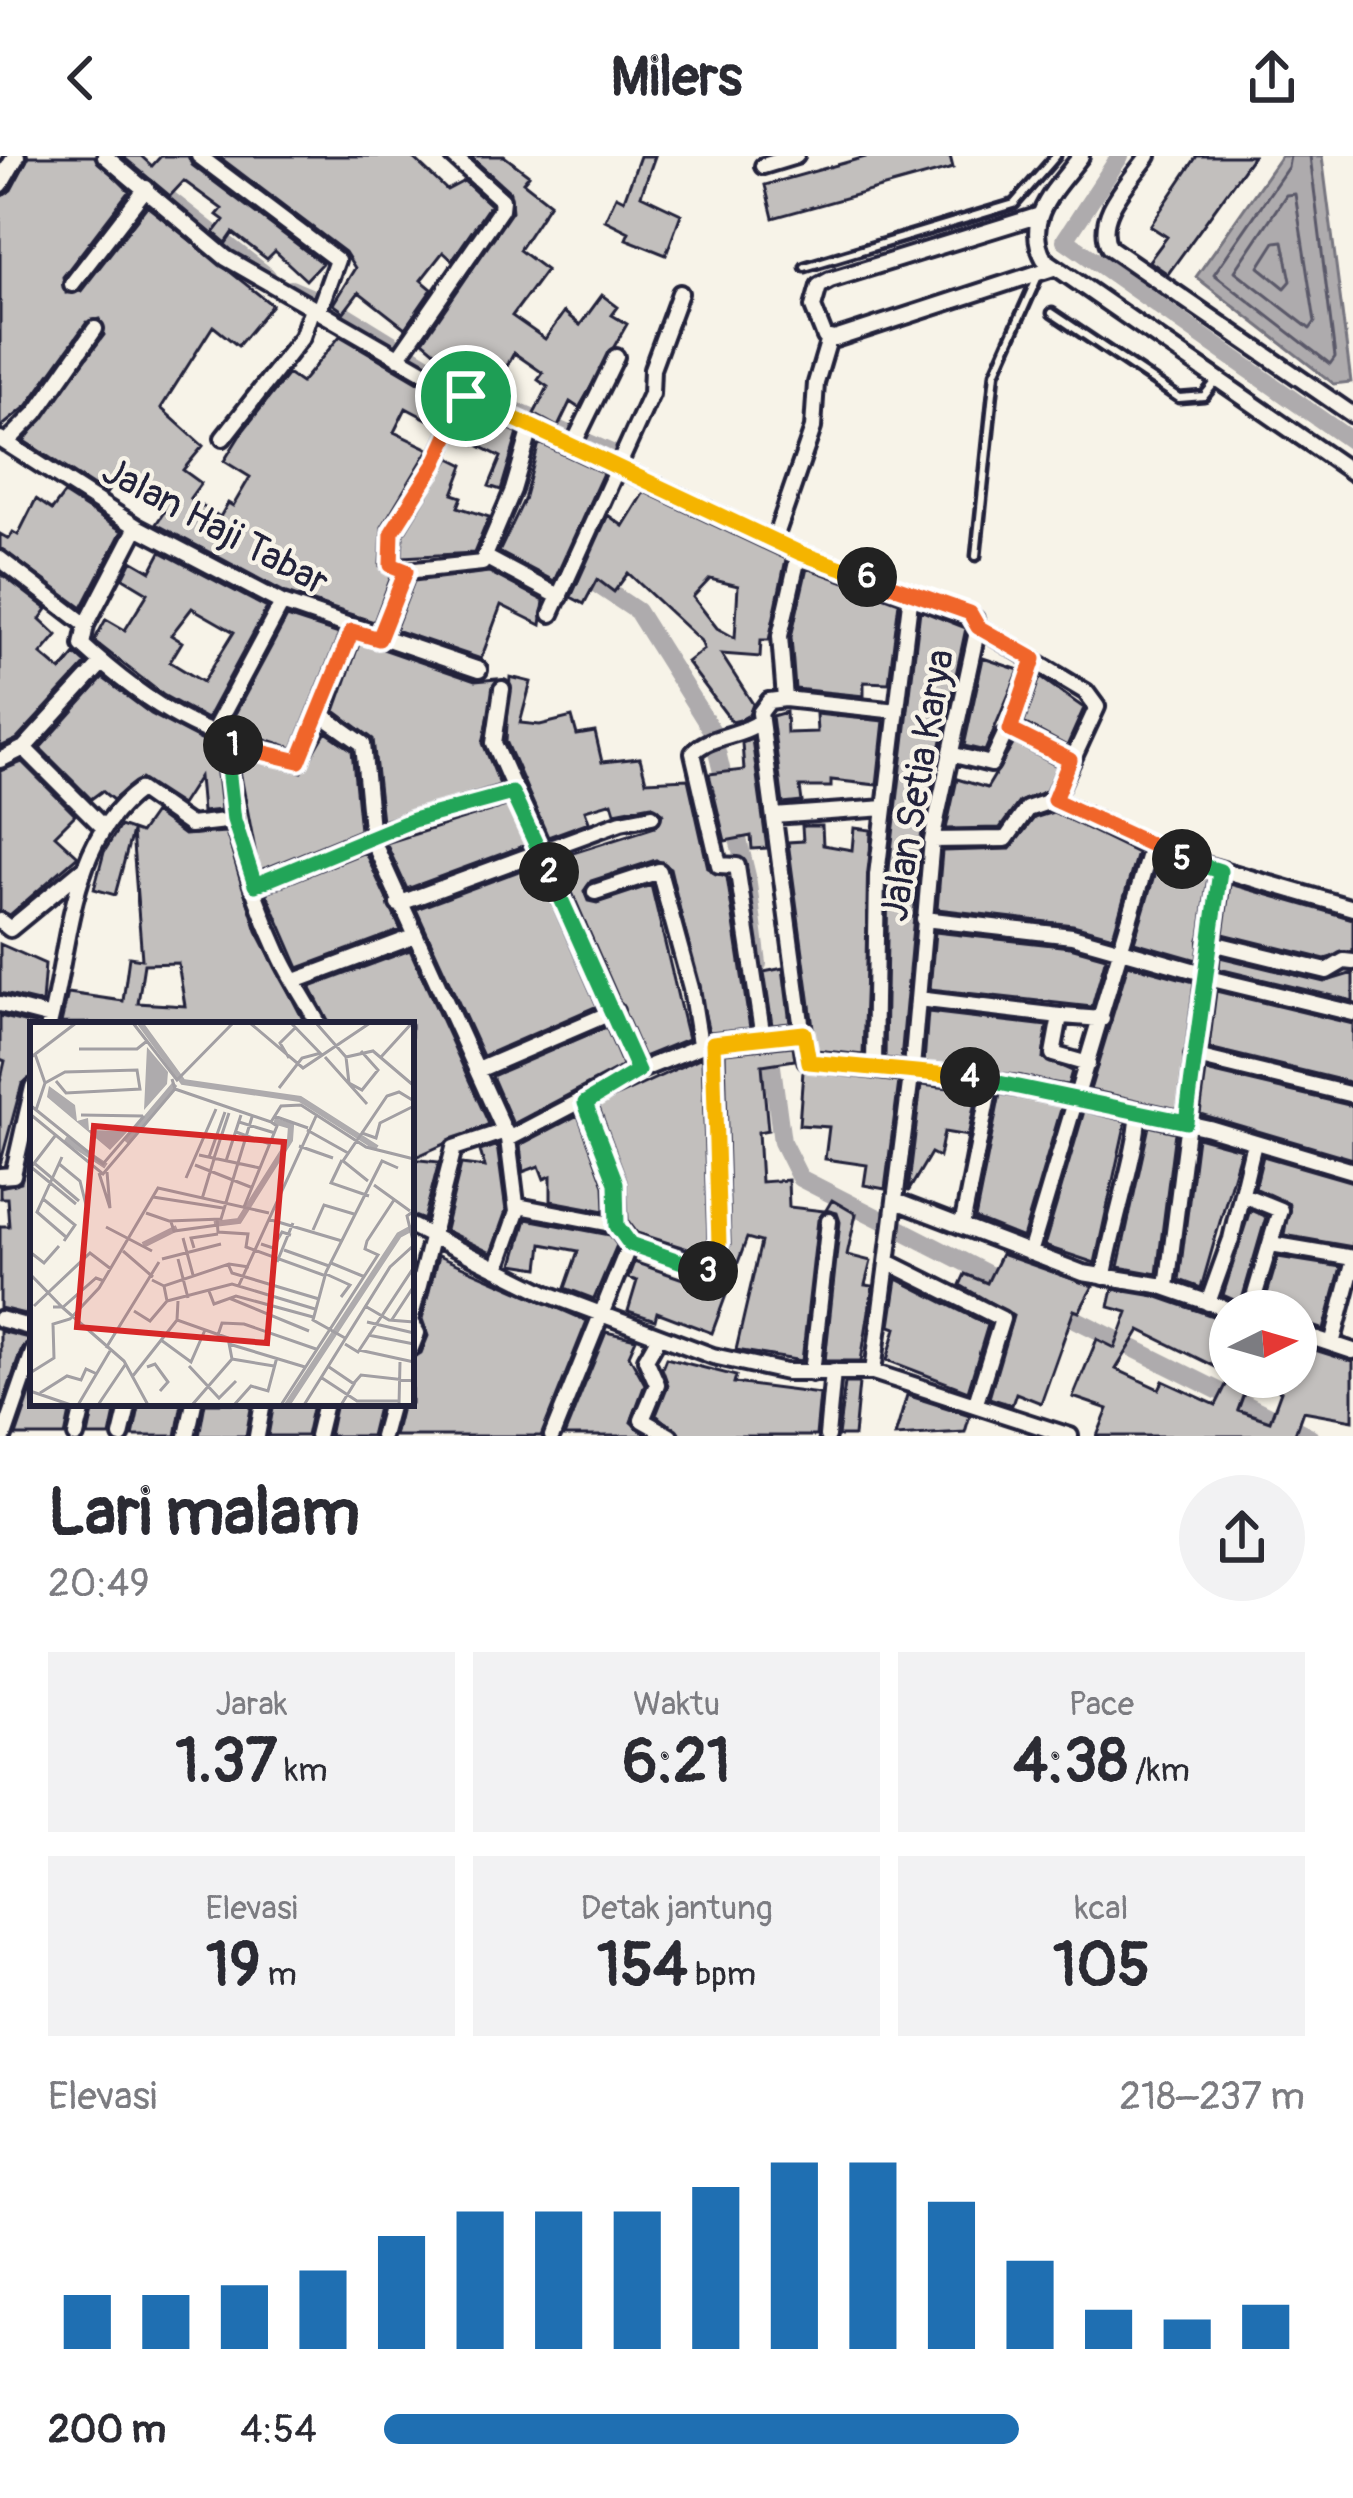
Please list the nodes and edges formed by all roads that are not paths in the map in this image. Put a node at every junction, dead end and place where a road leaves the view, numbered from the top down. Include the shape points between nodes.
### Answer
1 (16, 156) edge
2 (105, 156) edge
3 (199, 156) edge
4 (453, 156) edge
5 (796, 156) edge
6 (1056, 156) edge
7 (1081, 156) edge
8 (1148, 156) edge
9 (763, 166) dead end
10 (1037, 183) junction
11 (0, 184) edge
12 (146, 188) junction
13 (1054, 193) junction
14 (1037, 216) junction
15 (805, 267) dead end
16 (1046, 271) junction
17 (72, 284) dead end
18 (680, 293) dead end
19 (315, 309) junction
20 (1052, 314) dead end
21 (95, 328) dead end
22 (829, 339) junction
23 (616, 357) dead end
24 (398, 358) junction
25 (1217, 380) junction
26 (466, 396) junction
27 (1353, 415) edge
28 (532, 425) junction
29 (223, 438) dead end
30 (3, 441) edge
31 (574, 443) junction
32 (620, 464) junction
33 (1353, 473) edge
34 (137, 527) junction
35 (775, 538) junction
36 (800, 553) junction
37 (976, 556) dead end
38 (485, 557) junction
39 (0, 559) edge
40 (406, 571) junction
41 (911, 593) junction
42 (561, 594) junction
43 (282, 604) junction
44 (551, 614) dead end
45 (86, 625) junction
46 (978, 627) junction
47 (352, 631) junction
48 (379, 639) junction
49 (1034, 659) junction
50 (102, 663) junction
51 (479, 670) dead end
52 (502, 688) dead end
53 (785, 699) junction
54 (897, 711) junction
55 (322, 715) junction
56 (761, 722) junction
57 (1010, 730) junction
58 (218, 740) junction
59 (24, 748) junction
60 (950, 754) junction
61 (0, 760) edge
62 (1070, 760) junction
63 (512, 793) junction
64 (1054, 800) junction
65 (885, 808) junction
66 (652, 816) dead end
67 (774, 816) junction
68 (234, 820) junction
69 (102, 826) junction
70 (372, 838) junction
71 (932, 840) junction
72 (1151, 847) junction
73 (541, 855) junction
74 (84, 868) junction
75 (1220, 871) junction
76 (255, 885) junction
77 (596, 892) dead end
78 (398, 904) junction
79 (1353, 908) edge
80 (924, 919) junction
81 (0, 921) edge
82 (413, 937) junction
83 (1208, 942) junction
84 (1122, 951) junction
85 (1353, 962) edge
86 (1203, 975) junction
87 (295, 981) junction
88 (918, 999) junction
89 (0, 1004) edge
90 (615, 1011) junction
91 (1353, 1013) edge
92 (1062, 1016) junction
93 (1102, 1019) junction
94 (51, 1021) edge
95 (312, 1022) edge
96 (804, 1033) junction
97 (764, 1038) junction
98 (707, 1043) junction
99 (1193, 1056) junction
100 (874, 1064) junction
101 (1088, 1064) junction
102 (913, 1068) junction
103 (478, 1070) junction
104 (638, 1071) junction
105 (991, 1081) junction
106 (1353, 1094) edge
107 (1078, 1098) junction
108 (585, 1103) junction
109 (30, 1109) edge
110 (1137, 1111) junction
111 (1186, 1122) junction
112 (506, 1135) junction
113 (1254, 1143) junction
114 (1353, 1171) edge
115 (0, 1176) edge
116 (1243, 1195) junction
117 (897, 1204) junction
118 (518, 1206) junction
119 (829, 1221) dead end
120 (617, 1226) junction
121 (962, 1226) junction
122 (414, 1227) edge
123 (435, 1236) junction
124 (630, 1244) junction
125 (1271, 1244) junction
126 (1030, 1253) junction
127 (1353, 1261) edge
128 (888, 1262) junction
129 (497, 1269) junction
130 (1103, 1277) junction
131 (1167, 1287) junction
132 (1257, 1290) edge
133 (1208, 1303) joint
134 (414, 1310) edge
135 (604, 1317) junction
136 (0, 1319) edge
137 (30, 1327) edge
138 (658, 1338) junction
139 (1317, 1339) edge
140 (1332, 1344) junction
141 (1353, 1351) edge
142 (30, 1361) edge
143 (833, 1371) junction
144 (873, 1372) junction
145 (812, 1373) junction
146 (976, 1403) junction
147 (83, 1406) edge
148 (128, 1406) edge
149 (193, 1406) edge
150 (262, 1406) edge
151 (324, 1406) edge
152 (390, 1406) edge
153 (4, 1436) edge
154 (76, 1436) edge
155 (121, 1436) edge
156 (187, 1436) edge
157 (257, 1436) edge
158 (317, 1436) edge
159 (382, 1436) edge
160 (552, 1436) edge
161 (670, 1436) edge
162 (827, 1436) edge
163 (1070, 1436) edge

1 - 11 street
2 - 12 street, Jalan Setia Karya
3 - 19 street via 338,260
4 - 24 street via 502,200 501,209
5 - 9 street
6 - 10 lane
7 - 13 street
8 - 27 street via 1105,219 1109,247
10 - 13 lane
10 - 15 lane via 1014,204
12 - 17 street
12 - 19 street, Jalan Setia Karya via 226,259
13 - 14 street
14 - 16 street
14 - 22 street via 819,286 813,307
16 - 22 street
16 - 25 street
16 - 37 lane via 995,373
18 - 32 street via 651,394
19 - 24 street, Jalan Setia Karya
19 - 29 street
20 - 25 lane via 1179,398 1204,396
21 - 30 street via 36,413
22 - 35 street via 813,428
23 - 31 street
24 - 26 street, Jalan Setia Karya
25 - 33 street
26 - 28 street, Jalan Setia Karya
26 - 40 street via 392,532 391,565
28 - 31 street, Jalan Setia Karya
28 - 38 street
30 - 34 street, Jalan Haji Tabar
31 - 32 street, Jalan Setia Karya
32 - 35 street, Jalan Setia Karya
32 - 42 street
34 - 43 street, Jalan Haji Tabar
34 - 45 street
35 - 36 street, Jalan Setia Karya
36 - 41 street, Jalan Setia Karya
36 - 53 street via 780,636
38 - 40 street
38 - 42 street
39 - 45 street
40 - 48 street
41 - 46 street, Jalan Setia Karya via 970,613
41 - 54 street
42 - 44 street
43 - 47 street, Jalan Haji Tabar
43 - 58 street
45 - 50 street via 81,643
46 - 49 street
46 - 60 street, Jalan Setia Karya
47 - 48 street, Jalan Haji Tabar
47 - 55 street
48 - 51 street, Jalan Haji Tabar
49 - 57 street
49 - 62 street via 1096,700
50 - 58 street
50 - 59 street
52 - 63 street via 494,743
53 - 54 street
53 - 56 street via 764,705
54 - 65 street
55 - 58 street via 299,761
55 - 70 street via 363,744
56 - 67 street
56 - 97 street via 693,753 719,865 737,866
57 - 60 street via 992,764
57 - 62 street
58 - 68 street
59 - 61 street
59 - 69 street
60 - 71 street, Jalan Setia Karya
62 - 64 street
63 - 70 street
63 - 73 street
64 - 71 street via 1027,809 1004,841
64 - 72 street
65 - 67 street
65 - 100 street via 875,898
66 - 73 street
67 - 96 street
68 - 69 street via 190,825 140,790
68 - 76 street
69 - 74 street
70 - 76 street
70 - 78 street
71 - 80 street, Jalan Setia Karya
72 - 75 street
72 - 84 street
73 - 78 street
73 - 90 street
74 - 81 street via 10,929
74 - 94 street
75 - 79 street
75 - 83 street
76 - 87 street
77 - 98 street via 659,871
78 - 82 street
80 - 84 street via 1072,936
80 - 88 street, Jalan Setia Karya
82 - 87 street
82 - 103 street
83 - 85 street via 1327,971
83 - 86 street
84 - 86 street
84 - 93 street
86 - 91 street
86 - 99 street
87 - 95 street
88 - 92 street
88 - 102 street, Jalan Setia Karya
89 - 94 street
90 - 103 street
90 - 104 street
92 - 93 street
92 - 101 street via 1053,1054
93 - 101 street
96 - 97 street
96 - 100 street via 809,1062
97 - 98 street
98 - 104 street
98 - 124 street via 719,1244 712,1268
99 - 106 street
99 - 111 street
100 - 102 street
101 - 107 street
102 - 105 street
102 - 117 street, Jalan Setia Karya
103 - 112 street
104 - 108 street
105 - 107 street
105 - 121 street
107 - 110 street
107 - 126 street
108 - 112 street
108 - 120 street via 616,1183
109 - 115 street via 13,1175
110 - 111 street
110 - 130 street
111 - 113 street
111 - 131 street
112 - 118 street
112 - 123 street via 454,1148
113 - 114 street
113 - 116 street
116 - 125 street via 1279,1207
116 - 133 street
117 - 121 street
117 - 128 street, Jalan Setia Karya
118 - 120 street
118 - 129 street
119 - 145 street
120 - 124 street
121 - 126 street
122 - 123 street
123 - 129 street
123 - 134 street
124 - 135 street
125 - 127 street
125 - 132 street
126 - 130 street
127 - 140 street
128 - 144 street, Jalan Setia Karya
128 - 146 street via 1002,1319
129 - 135 street
130 - 131 street
131 - 133 street
135 - 138 street
135 - 160 street
136 - 137 street
138 - 145 street
138 - 161 street via 646,1359 657,1384 642,1420
139 - 140 street
140 - 141 street
142 - 153 street
143 - 144 street
143 - 145 street
143 - 162 street
144 - 146 street
146 - 163 street
147 - 154 street
148 - 155 street
149 - 156 street
150 - 157 street
151 - 158 street
152 - 159 street

